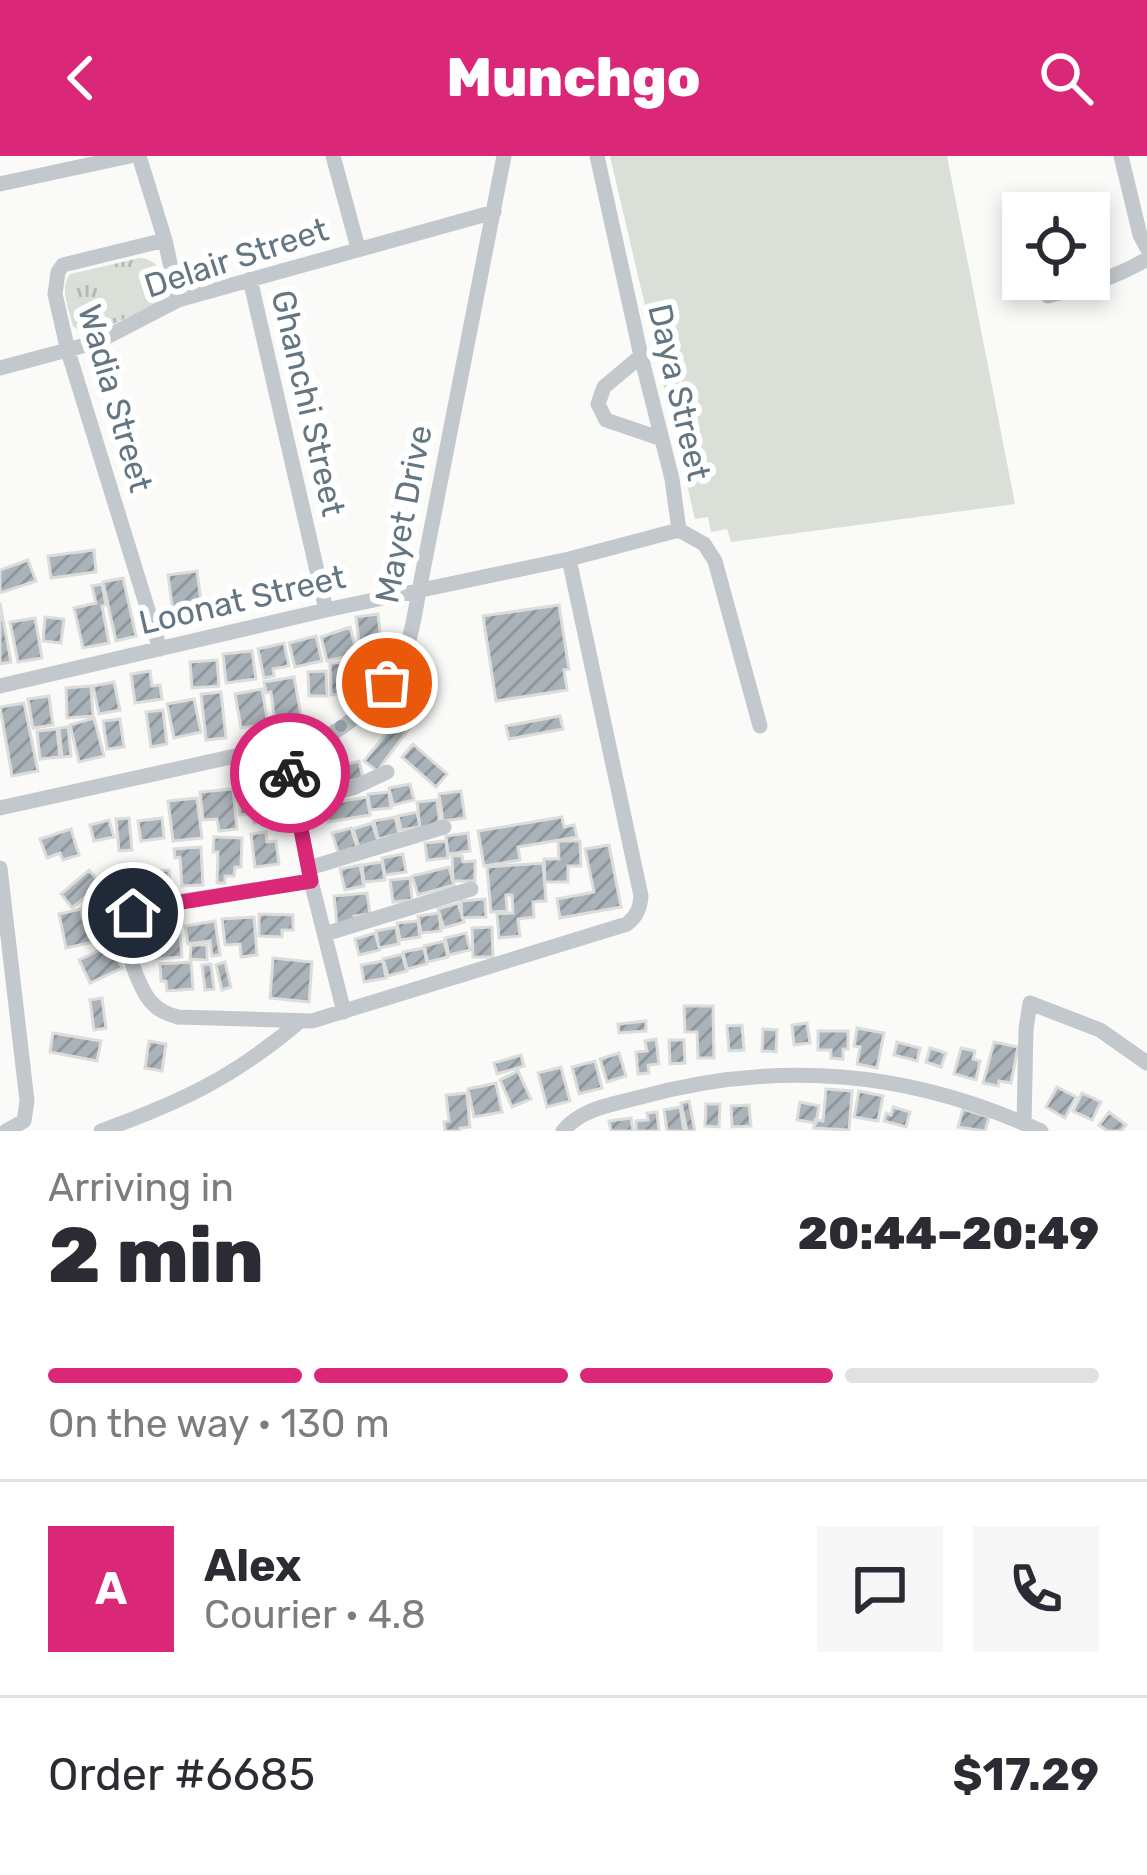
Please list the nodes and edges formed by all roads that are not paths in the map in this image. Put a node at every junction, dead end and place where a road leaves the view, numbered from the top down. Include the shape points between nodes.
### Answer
1 (130, 156) edge
2 (139, 156) edge
3 (333, 156) edge
4 (504, 156) edge
5 (597, 156) edge
6 (1121, 156) edge
7 (0, 184) edge
8 (494, 212) junction
9 (165, 240) junction
10 (358, 248) junction
11 (1147, 248) edge
12 (1147, 259) edge
13 (1110, 278) edge
14 (250, 279) junction
15 (178, 300) junction
16 (68, 351) junction
17 (641, 356) junction
18 (0, 368) edge
19 (662, 440) junction
20 (679, 530) junction
21 (569, 559) junction
22 (419, 591) junction
23 (326, 610) junction
24 (160, 649) junction
25 (0, 686) edge
26 (760, 726) dead end
27 (285, 747) junction
28 (387, 772) dead end
29 (296, 802) junction
30 (0, 808) edge
31 (444, 826) dead end
32 (0, 868) edge
33 (310, 875) junction
34 (471, 889) dead end
35 (326, 934) junction
36 (344, 1012) junction
37 (299, 1022) junction
38 (1147, 1063) edge
39 (1031, 1128) edge
40 (6, 1131) edge
41 (101, 1131) edge
42 (562, 1131) edge

1 - 7 street
2 - 9 street
3 - 10 street
4 - 8 street, Mayet Drive
5 - 17 street, Daya Street
6 - 11 street
8 - 10 street, Delair Street
8 - 22 street, Mayet Drive
9 - 15 street
9 - 16 street, Wadia Street via 63,265 55,294
10 - 14 street, Delair Street
12 - 13 street
14 - 15 street, Delair Street
14 - 23 street, Ghanchi Street
15 - 16 street, Delair Street
16 - 18 street, Delair Street
16 - 24 street, Wadia Street
17 - 19 street, Daya Street
17 - 19 street via 604,387 598,404 606,420
19 - 20 street, Daya Street
20 - 21 street, Daya Street
20 - 26 street via 715,561
21 - 22 street, Loonat Street
21 - 36 street via 638,883 637,913 627,924
22 - 23 street, Loonat Street
22 - 27 street, Mayet Drive via 406,652 387,683 337,731
23 - 24 street, Loonat Street
24 - 25 street, Loonat Street
27 - 29 street
27 - 30 street, Mayet Drive
28 - 29 street
29 - 33 street
31 - 33 street
32 - 40 street via 27,1101 24,1121
33 - 35 street
33 - 37 street via 145,908 125,927 144,993 162,1012
34 - 35 street
35 - 36 street
36 - 37 street
37 - 41 street via 218,1081
38 - 39 street via 1100,1030 1030,1003
39 - 42 street via 972,1102 883,1080 765,1076 650,1094 584,1114

